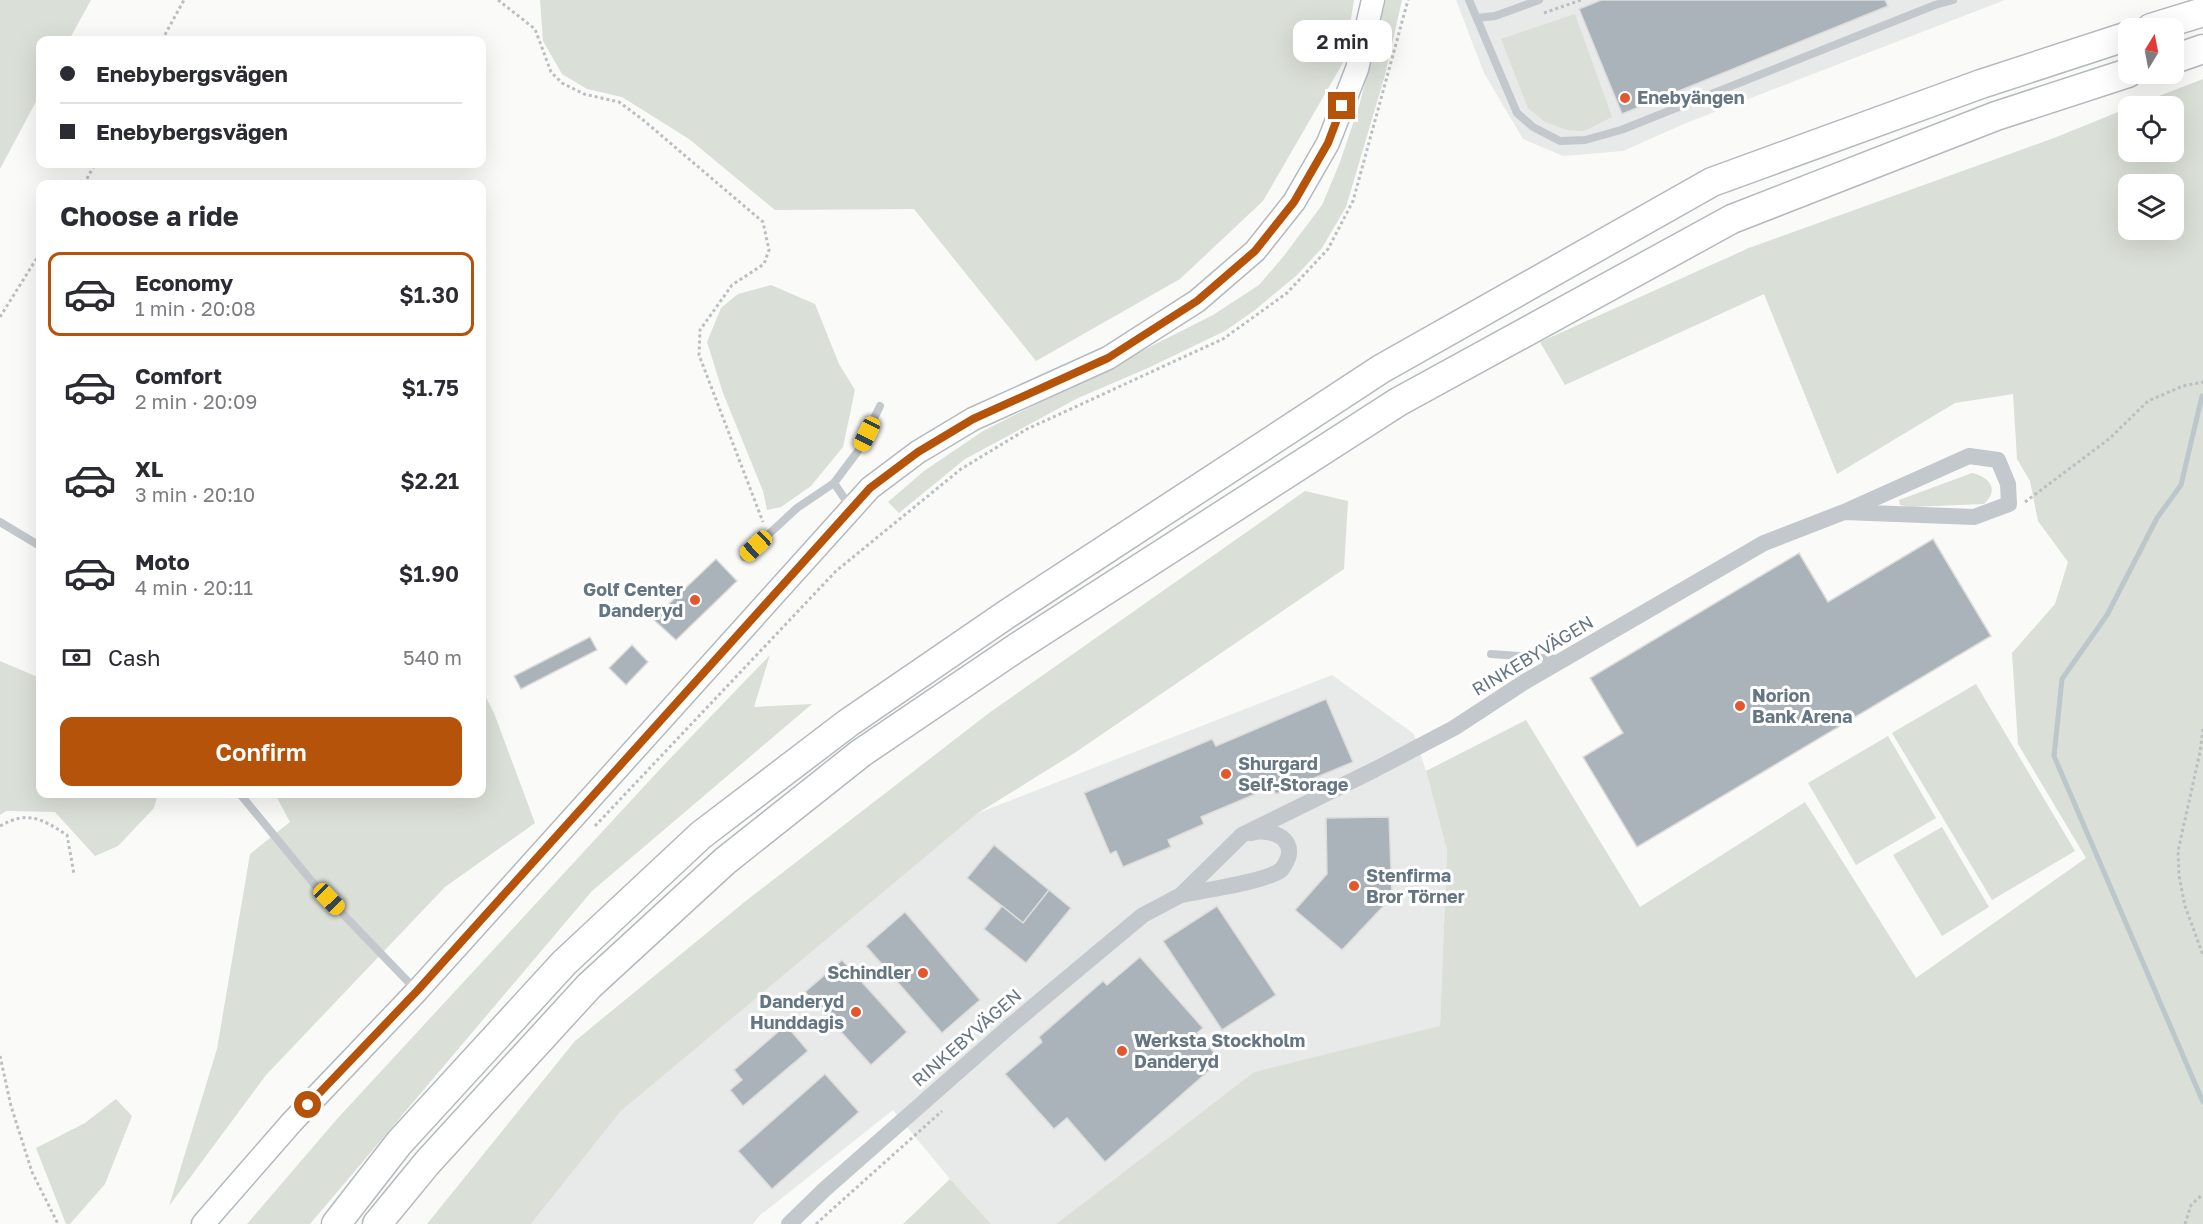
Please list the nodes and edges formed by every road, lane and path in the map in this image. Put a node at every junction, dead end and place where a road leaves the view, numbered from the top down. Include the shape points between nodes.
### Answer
1 (184, 0) edge
2 (498, 0) edge
3 (1373, 0) edge
4 (1408, 0) edge
5 (1469, 0) edge
6 (1539, 0) edge
7 (1953, 0) edge
8 (2203, 12) edge
9 (1477, 18) junction
10 (2184, 18) edge
11 (164, 36) edge
12 (2118, 39) edge
13 (2203, 50) edge
14 (2184, 56) edge
15 (2118, 76) edge
16 (36, 259) edge
17 (0, 317) edge
18 (2203, 382) edge
19 (880, 406) dead end
20 (834, 483) junction
21 (851, 508) junction
22 (1844, 512) junction
23 (1996, 517) junction
24 (0, 522) edge
25 (768, 535) junction
26 (36, 544) edge
27 (744, 557) dead end
28 (1491, 654) dead end
29 (1564, 659) junction
30 (2203, 729) edge
31 (243, 798) edge
32 (0, 826) edge
33 (594, 828) dead end
34 (1242, 835) junction
35 (74, 874) dead end
36 (1181, 895) junction
37 (2203, 955) edge
38 (417, 991) junction
39 (0, 1056) edge
40 (2203, 1194) edge
41 (58, 1224) edge
42 (202, 1224) edge
43 (336, 1224) edge
44 (377, 1224) edge
45 (789, 1224) edge
46 (2185, 1224) edge

1 - 11 path
2 - 25 path via 534,29 551,72 562,83 584,94 619,102 763,222 770,250 764,264 732,285 700,330 699,355
3 - 21 main road via 1357,69 1328,143 1294,202 1255,251 1197,301 1108,358 973,419 918,452 870,488
4 - 33 path via 1353,201 1328,249 1287,293 1223,339 1027,429 961,469 837,571
5 - 9 lane
6 - 9 lane via 1495,16
7 - 9 lane via 1621,130 1585,140 1560,141 1533,127 1517,113
8 - 10 highway
12 - 43 highway via 1712,182 1381,369 1007,614 848,723 701,835 564,963 399,1143
13 - 14 highway
15 - 44 highway via 1996,116 1732,219 1398,402 1016,648 861,753 725,861 589,986 427,1163
16 - 17 path
18 - 23 path via 2148,401 2109,439 2025,502
19 - 20 lane via 858,451
20 - 21 lane
20 - 25 lane via 797,508
21 - 38 main road
22 - 23 street, RINKEBYVÄGEN
22 - 23 street, RINKEBYVÄGEN via 1969,456 1998,460 2008,484 2009,504
22 - 29 street, RINKEBYVÄGEN via 1764,543
24 - 26 lane
25 - 27 lane
28 - 29 lane
29 - 34 street, RINKEBYVÄGEN via 1454,728
30 - 37 path via 2178,850 2185,906
31 - 38 lane via 314,884
32 - 35 path via 14,818 42,819 67,835
34 - 36 street, RINKEBYVÄGEN
34 - 36 street, RINKEBYVÄGEN via 1269,831 1279,836 1289,848 1283,868 1269,876
36 - 45 street, RINKEBYVÄGEN via 1143,915
38 - 42 main road via 292,1122
39 - 41 path via 32,1172
40 - 46 path via 2191,1205

